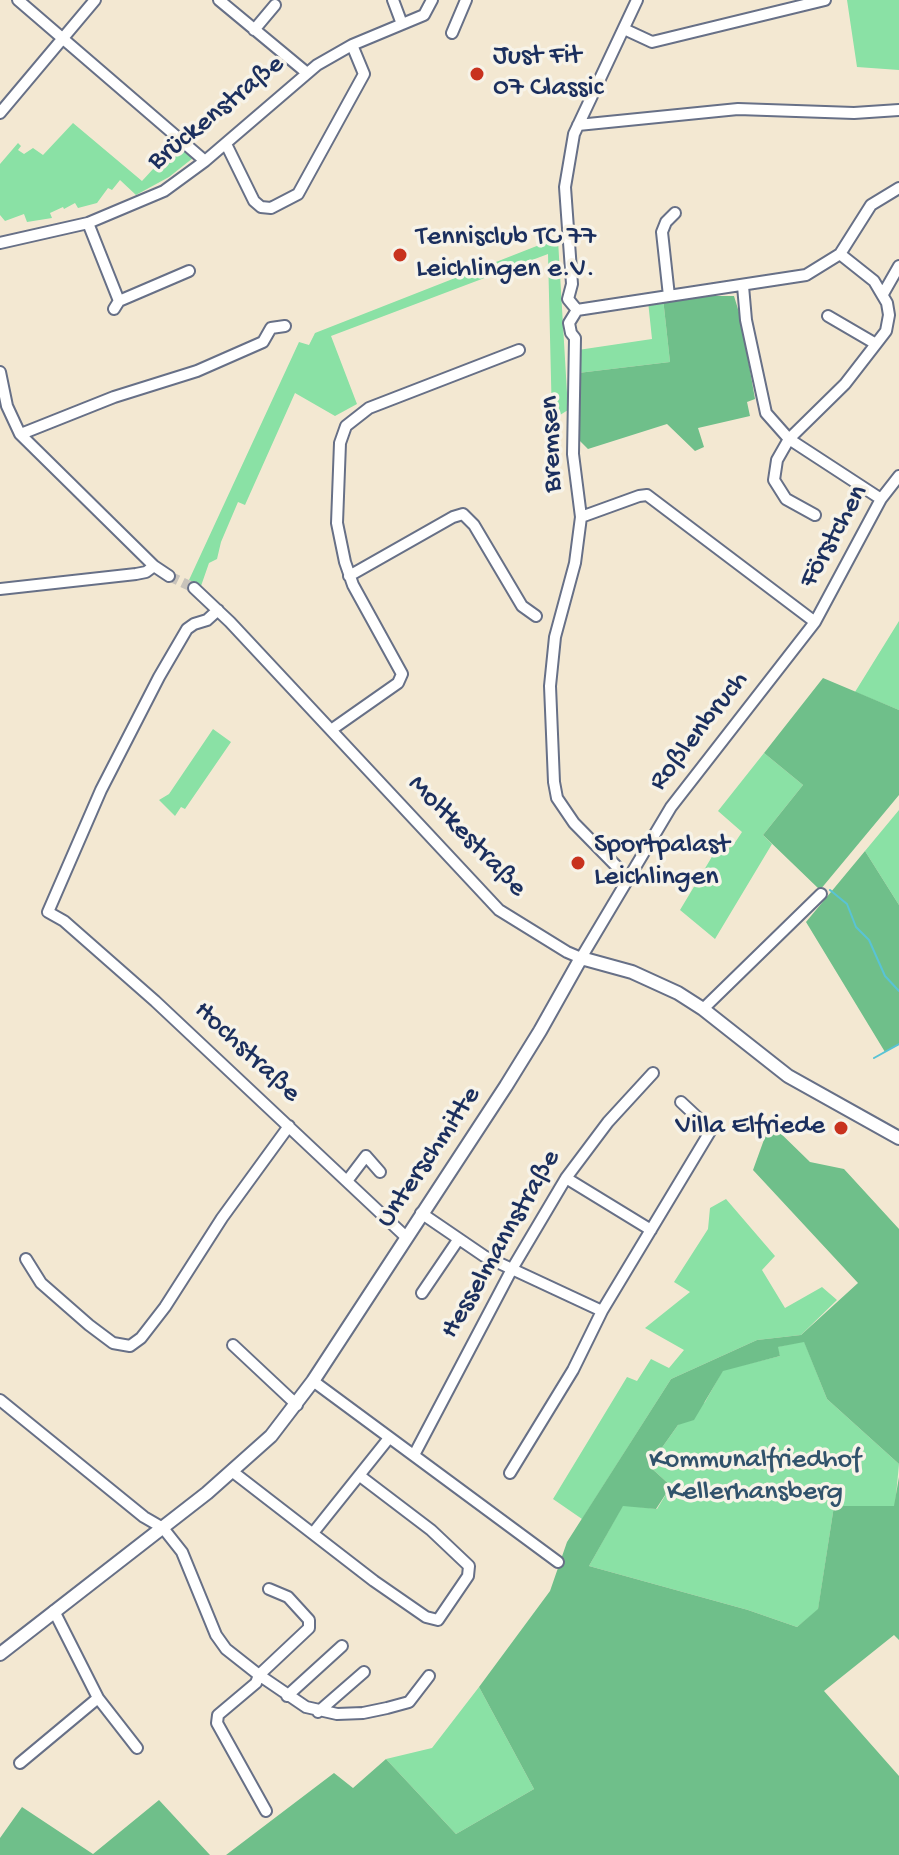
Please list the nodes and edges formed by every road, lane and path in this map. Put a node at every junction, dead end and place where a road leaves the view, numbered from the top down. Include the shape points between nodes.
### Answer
1 (18, 0) edge
2 (95, 0) edge
3 (219, 0) edge
4 (393, 0) edge
5 (432, 0) edge
6 (466, 0) edge
7 (637, 0) edge
8 (825, 0) edge
9 (275, 2) edge
10 (407, 22) junction
11 (624, 29) junction
12 (254, 30) junction
13 (452, 33) dead end
14 (62, 39) junction
15 (352, 45) junction
16 (307, 73) junction
17 (899, 110) edge
18 (0, 113) edge
19 (578, 125) junction
20 (226, 144) junction
21 (205, 161) junction
22 (899, 188) edge
23 (675, 213) dead end
24 (88, 223) junction
25 (0, 243) edge
26 (840, 254) junction
27 (899, 266) edge
28 (189, 271) dead end
29 (743, 286) junction
30 (883, 294) junction
31 (669, 296) junction
32 (577, 310) junction
33 (828, 316) dead end
34 (285, 326) dead end
35 (876, 344) junction
36 (519, 350) dead end
37 (0, 372) edge
38 (21, 434) junction
39 (789, 439) junction
40 (899, 476) edge
41 (881, 499) junction
42 (815, 515) dead end
43 (581, 517) junction
44 (154, 566) junction
45 (169, 576) tunnel mouth
46 (349, 576) junction
47 (194, 588) tunnel mouth
48 (0, 589) edge
49 (218, 610) junction
50 (536, 616) dead end
51 (815, 622) junction
52 (331, 730) junction
53 (629, 879) junction
54 (821, 894) dead end
55 (581, 958) junction
56 (703, 1009) junction
57 (653, 1073) dead end
58 (681, 1102) dead end
59 (289, 1126) junction
60 (899, 1138) edge
61 (380, 1172) dead end
62 (566, 1178) junction
63 (347, 1181) junction
64 (421, 1213) junction
65 (651, 1230) junction
66 (406, 1237) junction
67 (458, 1240) junction
68 (26, 1259) dead end
69 (512, 1269) junction
70 (422, 1293) dead end
71 (602, 1311) junction
72 (233, 1345) dead end
73 (313, 1381) junction
74 (0, 1400) edge
75 (297, 1405) junction
76 (389, 1438) junction
77 (414, 1455) junction
78 (233, 1472) junction
79 (510, 1473) dead end
80 (360, 1476) junction
81 (163, 1528) junction
82 (313, 1533) junction
83 (558, 1562) dead end
84 (269, 1589) dead end
85 (54, 1611) junction
86 (342, 1646) dead end
87 (0, 1654) edge
88 (364, 1672) dead end
89 (259, 1675) junction
90 (429, 1676) dead end
91 (287, 1696) junction
92 (98, 1698) junction
93 (318, 1712) junction
94 (137, 1748) dead end
95 (20, 1763) dead end
96 (266, 1811) dead end

1 - 14 street
2 - 14 street
3 - 12 street
4 - 10 street
5 - 10 street via 424,15
6 - 13 street
7 - 11 street, Bremsen
8 - 11 street via 652,42
9 - 12 street
10 - 15 street, Brückenstraße
11 - 19 street, Bremsen
12 - 16 street
14 - 18 street
14 - 21 street
15 - 16 street, Brückenstraße
15 - 20 street via 364,74 298,194 271,208 261,207
16 - 20 street, Brückenstraße
17 - 19 street via 738,109
19 - 32 street, Bremsen via 565,187 572,284 568,299
20 - 21 street, Brückenstraße
21 - 24 street, Brückenstraße via 164,191
22 - 26 street via 871,205
23 - 31 street via 662,232
24 - 25 street, Brückenstraße
24 - 28 street via 117,305
26 - 29 street via 806,275
26 - 30 street
27 - 30 street
29 - 31 street
29 - 39 street via 766,413
30 - 35 street via 889,315
31 - 32 street
32 - 43 street, Bremsen via 569,323 575,338 573,454
33 - 35 street
34 - 38 street via 271,328 263,342 197,371
35 - 39 street via 845,384
36 - 46 street via 369,408 346,426 340,443 337,523
37 - 38 street via 7,406
38 - 44 street
39 - 41 street
39 - 42 street via 777,460 774,480 786,499
40 - 41 street, Förstchen
41 - 51 street, Förstchen
43 - 51 street via 647,495
43 - 53 street, Bremsen via 552,662 555,791 569,817
44 - 45 street
44 - 48 street via 136,574
46 - 50 street via 463,514 522,606
46 - 52 street via 401,677
47 - 49 street, Moltkestraße
49 - 52 street, Moltkestraße
49 - 59 street, Hochstraße via 187,629 159,677 101,790 48,912 114,963
51 - 53 street, Roßlenbruch via 677,799
52 - 55 street, Moltkestraße via 499,910
53 - 55 street, Roßlenbruch
54 - 56 street
55 - 56 main road via 661,983
55 - 64 main road, Unterschmitte via 525,1056
56 - 60 main road via 788,1076
57 - 62 street, Hesselmannstraße
58 - 65 street via 711,1130
59 - 63 street, Hochstraße
59 - 68 street via 165,1307 130,1346 113,1343 89,1325 41,1283
61 - 63 street via 366,1156
62 - 65 street
62 - 69 street, Hesselmannstraße
63 - 66 street, Hochstraße
64 - 66 main road, Unterschmitte
64 - 67 street
65 - 71 street
66 - 73 main road, Unterschmitte
67 - 69 street
67 - 70 street
69 - 71 street
69 - 77 street, Hesselmannstraße
71 - 79 street
72 - 75 street
73 - 75 main road
73 - 76 street
74 - 81 street
75 - 78 main road
76 - 77 street
76 - 80 street
77 - 83 street
78 - 81 main road
78 - 82 street
80 - 82 street
80 - 82 street via 469,1566 440,1618 431,1619 374,1581
81 - 85 main road
81 - 89 street via 182,1552 221,1642
84 - 89 street via 288,1597 309,1620 309,1628
85 - 87 main road
85 - 92 street
86 - 91 street
88 - 93 street
89 - 91 street
89 - 96 street via 218,1715 217,1723
90 - 93 street via 409,1702 363,1713
91 - 93 street
92 - 94 street
92 - 95 street

